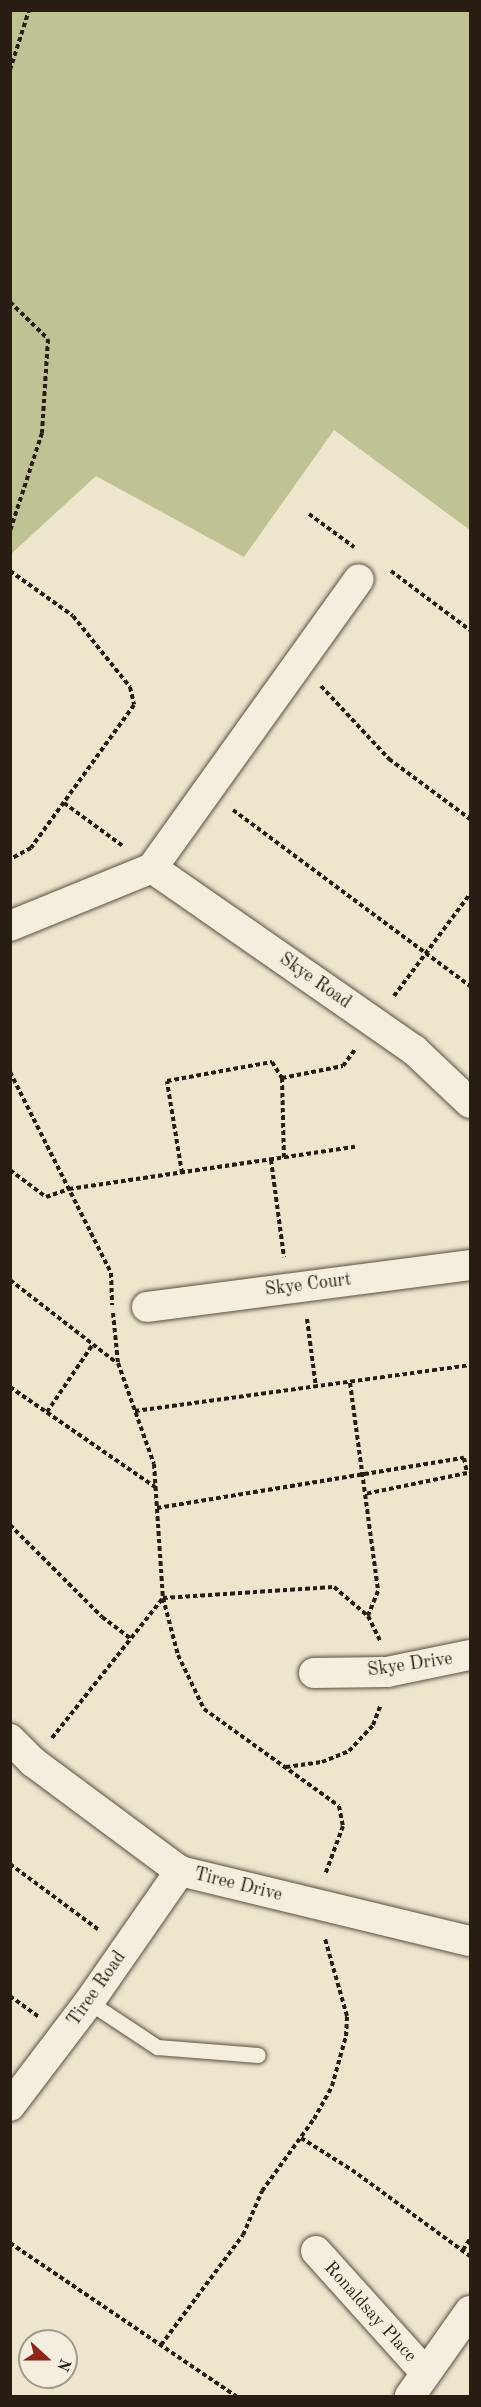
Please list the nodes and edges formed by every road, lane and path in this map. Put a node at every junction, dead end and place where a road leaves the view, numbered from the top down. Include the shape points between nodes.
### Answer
1 (29, 10) edge
2 (10, 70) edge
3 (10, 302) edge
4 (309, 514) dead end
5 (10, 531) edge
6 (10, 571) edge
7 (369, 572) junction
8 (471, 630) edge
9 (298, 661) junction
10 (206, 790) junction
11 (64, 803) junction
12 (471, 819) edge
13 (10, 859) edge
14 (152, 868) junction
15 (471, 894) edge
16 (10, 926) edge
17 (427, 952) junction
18 (471, 986) edge
19 (374, 1022) junction
20 (10, 1072) edge
21 (282, 1077) junction
22 (471, 1103) edge
23 (355, 1147) dead end
24 (284, 1158) junction
25 (271, 1160) junction
26 (10, 1170) edge
27 (182, 1173) junction
28 (69, 1189) junction
29 (471, 1265) edge
30 (10, 1280) edge
31 (296, 1287) junction
32 (147, 1307) dead end
33 (93, 1344) junction
34 (118, 1363) junction
35 (471, 1365) edge
36 (350, 1383) junction
37 (10, 1387) edge
38 (316, 1387) junction
39 (135, 1411) junction
40 (47, 1412) junction
41 (362, 1473) junction
42 (156, 1488) junction
43 (365, 1494) junction
44 (157, 1508) junction
45 (10, 1525) edge
46 (163, 1598) junction
47 (368, 1616) junction
48 (131, 1639) junction
49 (471, 1655) edge
50 (387, 1672) junction
51 (314, 1673) dead end
52 (10, 1739) edge
53 (33, 1762) junction
54 (285, 1767) junction
55 (10, 1864) edge
56 (180, 1870) junction
57 (315, 1903) junction
58 (471, 1941) edge
59 (125, 1949) junction
60 (89, 2002) junction
61 (258, 2055) dead end
62 (10, 2106) edge
63 (301, 2138) junction
64 (471, 2239) edge
65 (10, 2243) edge
66 (463, 2250) junction
67 (316, 2251) dead end
68 (471, 2256) edge
69 (471, 2311) edge
70 (161, 2345) junction
71 (417, 2384) edge
72 (236, 2397) edge

1 - 2 path
3 - 5 path via 48,339 42,434
4 - 7 path
6 - 11 path via 73,616 130,687 134,705
7 - 8 path via 396,574
7 - 9 street
9 - 10 street
9 - 12 path via 389,759
10 - 14 street
10 - 17 path
11 - 13 path via 31,848
11 - 14 path
14 - 16 street
14 - 19 street, Skye Road
15 - 17 path
17 - 18 path
17 - 19 path
19 - 21 path via 343,1066
19 - 22 street, Skye Road via 414,1050
20 - 28 path
21 - 24 path
21 - 27 path via 272,1062 167,1081
23 - 24 path
24 - 25 path
25 - 27 path
25 - 31 path
26 - 28 path via 46,1197
27 - 28 path
28 - 34 path via 111,1273
29 - 31 street, Skye Court
30 - 33 path
31 - 32 street, Skye Court
31 - 38 path
33 - 34 path
33 - 40 path
34 - 39 path
35 - 36 path
36 - 38 path
36 - 41 path
37 - 40 path
38 - 39 path
39 - 42 path via 154,1464
40 - 42 path
41 - 43 path
41 - 43 path via 464,1458 467,1473
41 - 44 path
42 - 44 path
43 - 47 path via 378,1591
44 - 46 path
45 - 48 path via 102,1617
46 - 47 path via 334,1587
46 - 48 path
46 - 54 path via 178,1655 204,1709
47 - 50 path via 382,1646
48 - 53 path
49 - 50 street, Skye Drive
50 - 51 street, Skye Drive
50 - 54 path via 384,1697 373,1725 349,1751 322,1762
52 - 53 street, Tiree Drive
53 - 56 street, Tiree Drive
54 - 57 path via 339,1806 343,1826
55 - 59 path
56 - 57 street, Tiree Drive
56 - 59 street, Tiree Road
57 - 58 street, Tiree Drive
57 - 63 path via 347,2016 346,2036 332,2086
59 - 60 street, Tiree Road
60 - 61 lane via 157,2047
60 - 62 street, Tiree Road
63 - 66 path
63 - 70 path via 262,2191 243,2235
64 - 66 path
65 - 70 path
66 - 68 path
67 - 71 street, Ronaldsay Place
69 - 71 street, Ronaldsay Place
70 - 72 path

